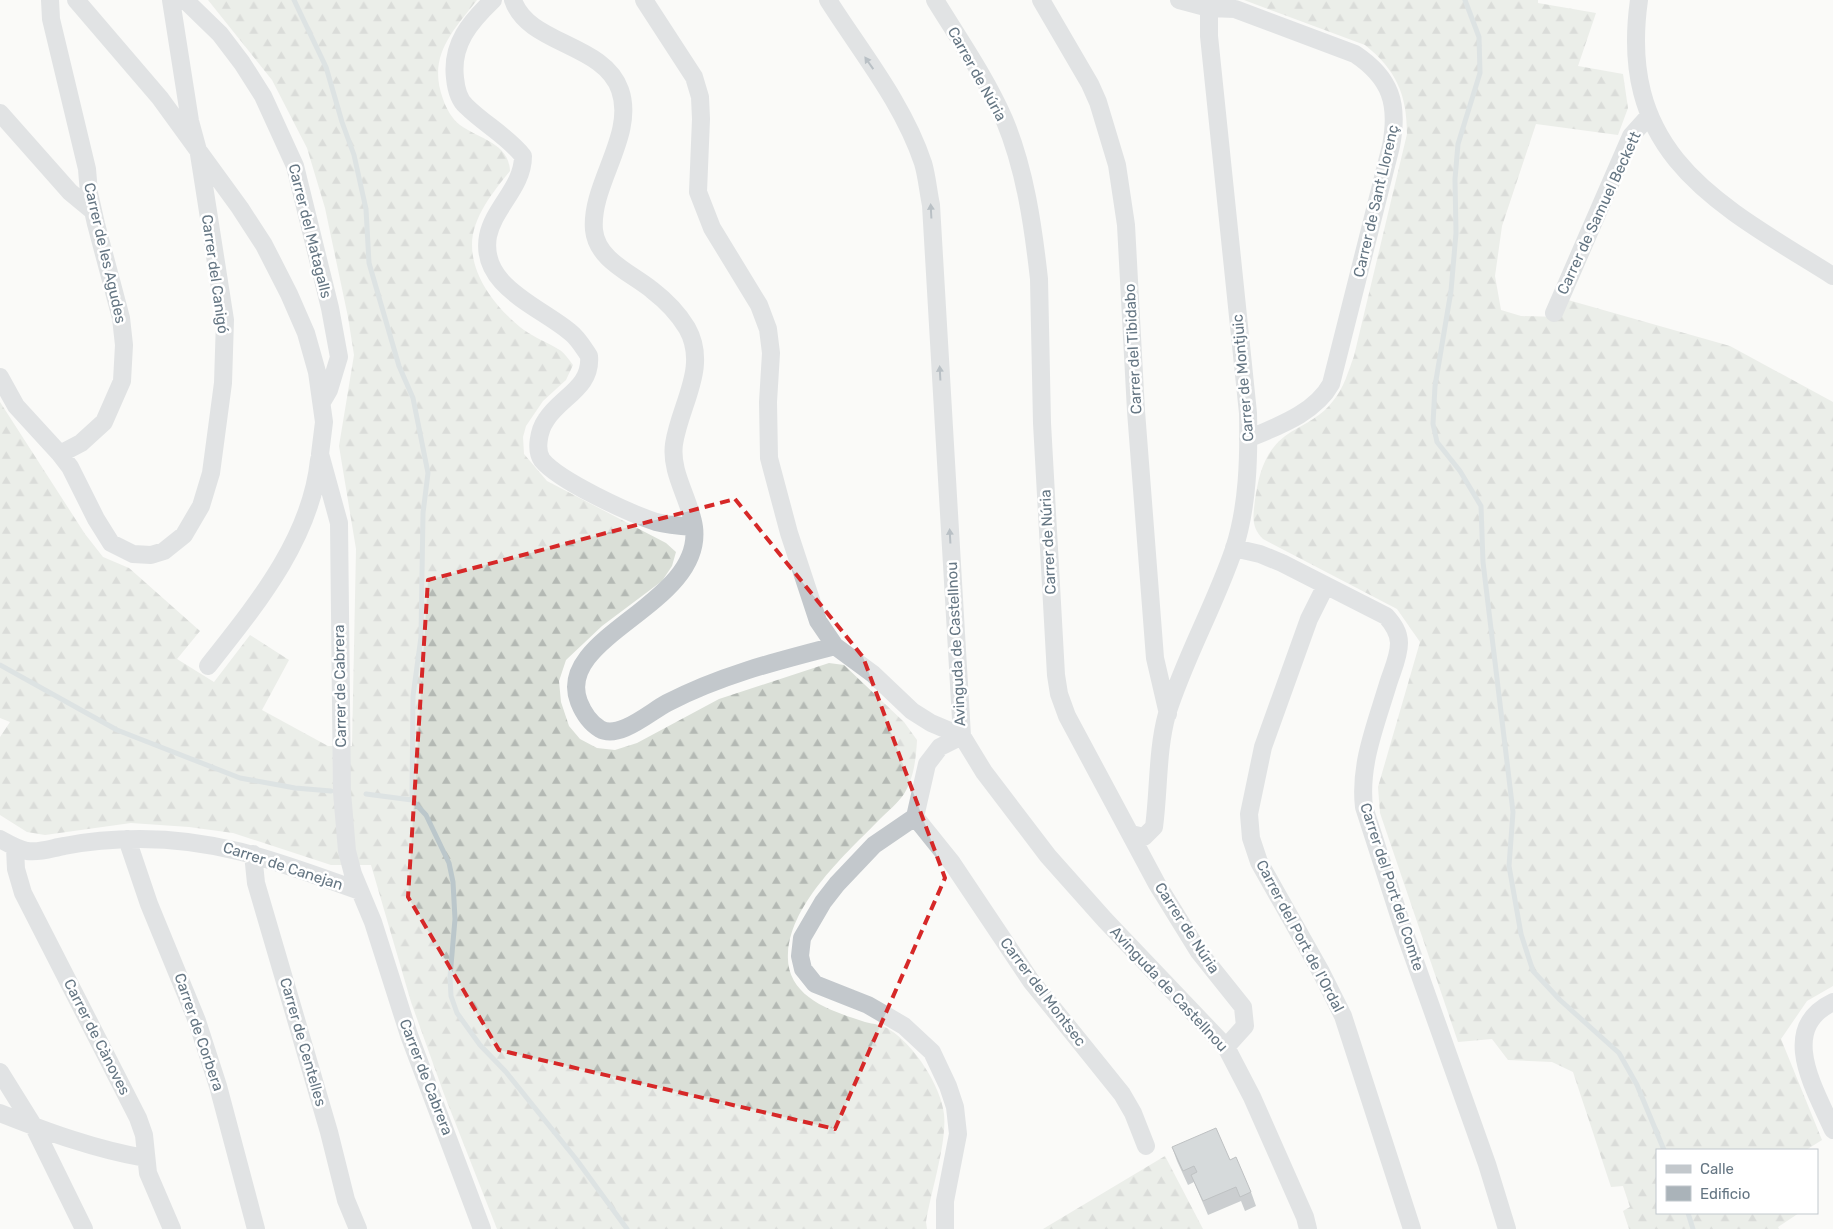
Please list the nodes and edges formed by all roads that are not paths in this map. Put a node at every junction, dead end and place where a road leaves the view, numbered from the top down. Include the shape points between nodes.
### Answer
1 (50, 0) edge
2 (76, 0) edge
3 (171, 0) edge
4 (185, 0) edge
5 (494, 0) edge
6 (513, 0) edge
7 (644, 0) edge
8 (828, 0) edge
9 (936, 0) edge
10 (1041, 0) edge
11 (1180, 0) edge
12 (1639, 0) edge
13 (1208, 8) junction
14 (0, 113) edge
15 (1649, 116) junction
16 (199, 154) junction
17 (93, 211) junction
18 (1833, 276) edge
19 (1554, 313) dead end
20 (0, 377) edge
21 (322, 402) junction
22 (1248, 439) junction
23 (60, 454) junction
24 (320, 454) junction
25 (694, 527) junction
26 (1234, 548) junction
27 (1325, 587) junction
28 (835, 646) junction
29 (208, 666) dead end
30 (1168, 714) junction
31 (962, 736) junction
32 (915, 817) junction
33 (1131, 834) junction
34 (0, 838) edge
35 (128, 840) junction
36 (15, 848) junction
37 (254, 854) junction
38 (360, 891) junction
39 (1833, 1002) edge
40 (1226, 1048) junction
41 (0, 1072) edge
42 (0, 1112) edge
43 (33, 1126) junction
44 (1833, 1130) edge
45 (1146, 1146) dead end
46 (145, 1158) junction
47 (84, 1229) edge
48 (172, 1229) edge
49 (256, 1229) edge
50 (358, 1229) edge
51 (482, 1229) edge
52 (945, 1229) edge
53 (1308, 1229) edge
54 (1412, 1229) edge
55 (1507, 1229) edge

1 - 17 street, Carrer de les Agudes via 51,19 87,169
2 - 16 street, Carrer de Cabrera via 160,98
3 - 16 street, Carrer del Canigó via 190,121
4 - 21 street, Carrer del Matagalls via 220,34 242,63 263,96 295,166 339,357 330,390
5 - 25 street via 471,22 461,38 454,67 457,93 464,104 523,156 519,178 493,220 487,247 489,260 505,286 572,333 589,361 578,388 546,420 538,448 541,459 570,482 656,522
6 - 25 street via 524,17 543,32 606,68 620,90 623,106 621,126 603,182 594,230 608,257 653,291 680,318 695,349 696,369 674,444 674,461
7 - 28 street via 686,63 700,97 698,192 712,228 759,305 768,329 771,353 769,458 806,587 818,621
31 -> 8 street, Avinguda de Castellnou via 931,205 923,164 891,94
9 - 33 street, Carrer de Núria via 1004,119 1026,192 1039,279 1042,423 1059,694 1067,716
10 - 30 street, Carrer del Tibidabo via 1098,102 1120,181 1126,225 1154,637
11 - 13 street, Carrer de Sant Llorenç
12 - 15 street via 1635,29 1636,64
13 - 22 street, Carrer de Montjuic
13 - 22 street, Carrer de Sant Llorenç via 1235,9 1355,54 1382,78 1394,110 1391,146 1331,384 1326,393 1306,410
14 - 17 street via 70,192
15 - 18 street via 1664,145 1692,178 1746,220
15 - 19 street, Carrer de Samuel Beckett via 1631,136
16 - 21 street, Carrer de Cabrera via 240,208 290,294 308,341
16 - 23 street, Carrer del Canigó via 224,320 223,383 211,473 201,506 184,535 164,551 151,555 122,550 111,543
17 - 23 street, Carrer de les Agudes via 121,318 124,345 122,381 104,422 81,442
20 - 23 street via 16,406
21 - 24 street, Carrer de Cabrera via 324,422
22 - 26 street, Carrer de Montjuic via 1242,513
24 - 29 street via 313,497 290,548 250,613
24 - 38 street, Carrer de Cabrera via 339,523 342,792 347,851
25 - 28 street via 694,548 676,581 583,662 575,691 585,714 600,729 608,732 632,725 664,704 716,679
26 - 27 street, Carrer del Port del Comte via 1267,557
26 - 30 street, Carrer de Montjuic
27 - 54 street, Carrer del Port de l'Ordal via 1309,619 1263,747 1249,814 1251,838 1259,862 1343,1016
27 - 55 street, Carrer del Port del Comte via 1386,616 1398,635 1397,654 1365,762 1364,807
28 - 31 street via 873,674 912,711
30 - 33 street, Carrer de Montjuic via 1163,731 1154,827 1144,837
31 - 32 street via 940,747 927,764
31 - 40 street, Avinguda de Castellnou via 972,756 1048,856
32 - 45 street, Carrer del Montsec via 952,863 1031,981 1122,1094
32 - 52 street via 874,844 837,884 802,938 800,956 803,969 815,984 887,1016 904,1026 932,1052 955,1107 958,1134 945,1201
33 - 40 street, Carrer de Núria via 1199,952 1243,1007 1245,1026
34 - 36 street, Carrer de Canejan
35 - 36 street, Carrer de Canejan via 64,846 42,852
35 - 37 street, Carrer de Canejan via 219,845
35 - 49 street, Carrer de Corbera via 149,904 198,1021
36 - 46 street, Carrer de Cànoves via 16,869 23,893 138,1118 144,1134
37 - 38 street, Carrer de Canejan
37 - 50 street, Carrer de Centelles via 256,884 346,1200
38 - 51 street, Carrer de Cabrera via 409,1035
39 - 44 street via 1810,1020 1802,1044 1815,1088
40 - 53 street, Avinguda de Castellnou via 1252,1097
41 - 43 street
42 - 43 street
43 - 46 street via 99,1149
43 - 47 street
46 - 48 street, Carrer de Cànoves via 154,1190

